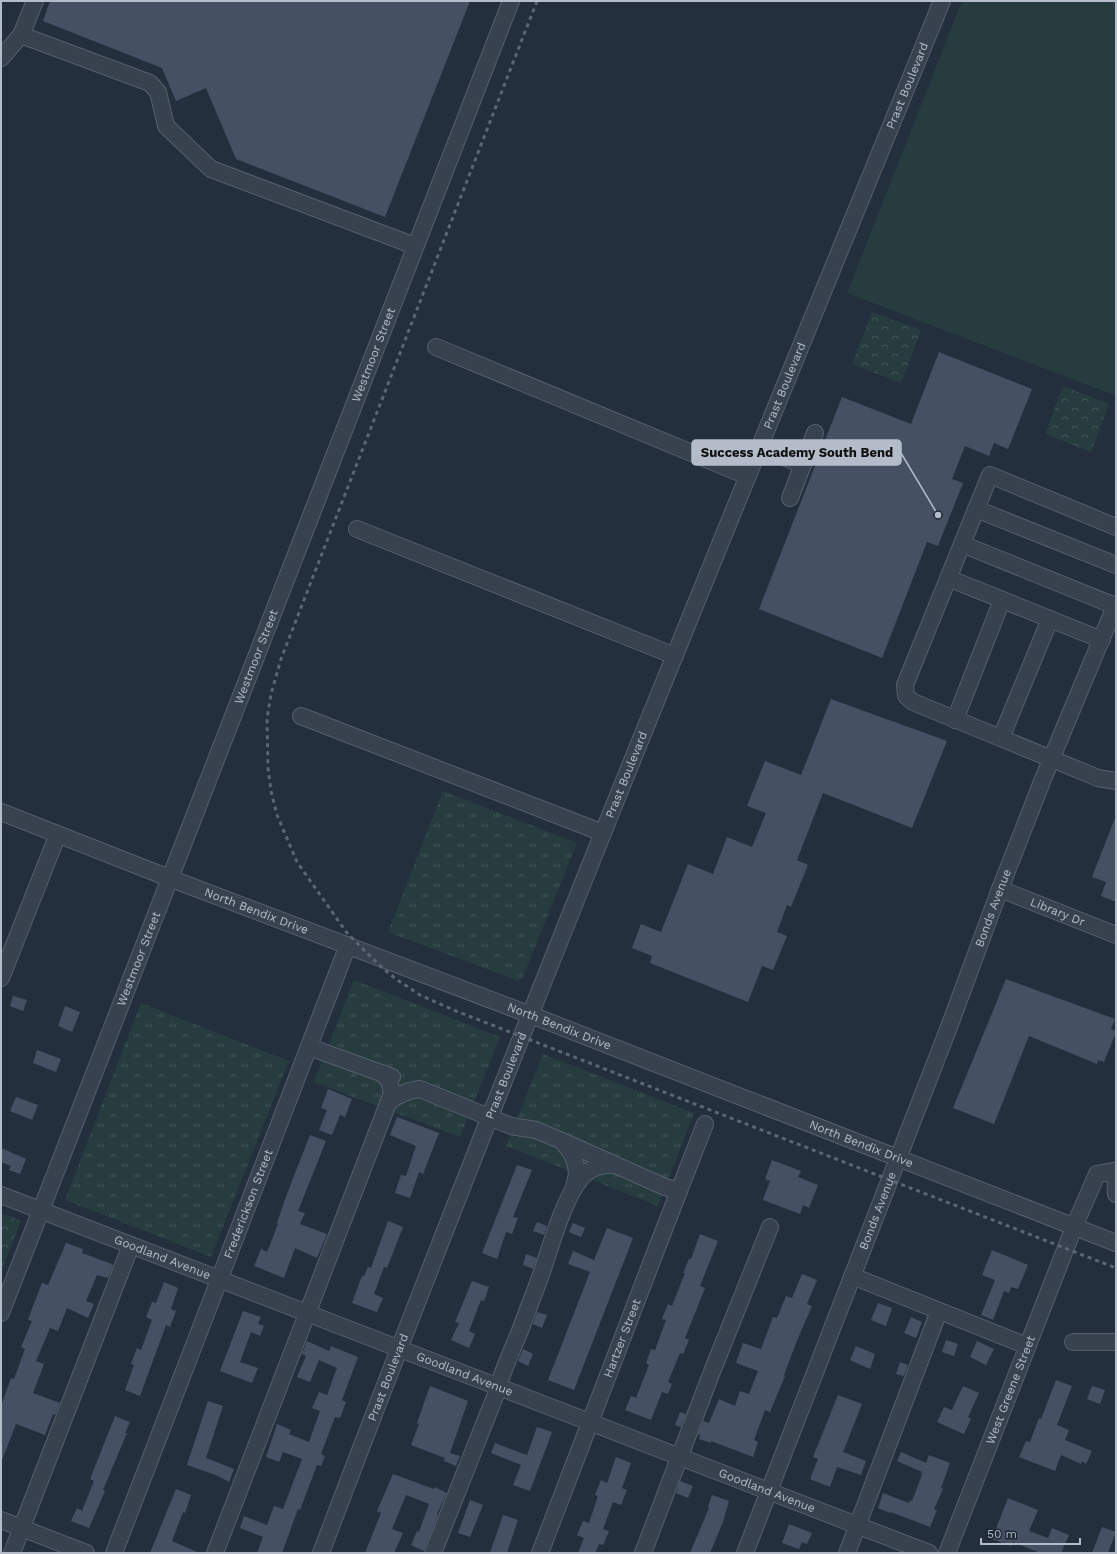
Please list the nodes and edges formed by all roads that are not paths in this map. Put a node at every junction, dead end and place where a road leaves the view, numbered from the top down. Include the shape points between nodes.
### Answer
1 (35, 1) edge
2 (511, 1) edge
3 (942, 1) edge
4 (21, 35) junction
5 (1, 58) edge
6 (416, 246) junction
7 (436, 348) dead end
8 (815, 433) dead end
9 (760, 447) junction
10 (802, 465) junction
11 (747, 476) junction
12 (790, 498) dead end
13 (976, 509) junction
14 (1116, 527) edge
15 (357, 529) dead end
16 (962, 544) junction
17 (1116, 565) edge
18 (948, 578) junction
19 (1002, 600) junction
20 (1116, 605) edge
21 (1050, 619) junction
22 (1102, 640) junction
23 (675, 656) junction
24 (301, 716) dead end
25 (955, 720) junction
26 (1001, 738) junction
27 (1052, 759) junction
28 (1116, 781) edge
29 (1, 812) edge
30 (603, 833) junction
31 (58, 834) junction
32 (170, 878) junction
33 (1000, 889) junction
34 (1116, 935) edge
35 (348, 945) junction
36 (1, 978) edge
37 (531, 1015) junction
38 (309, 1047) junction
39 (382, 1073) junction
40 (420, 1089) junction
41 (388, 1103) junction
42 (490, 1118) junction
43 (705, 1124) dead end
44 (562, 1141) junction
45 (897, 1158) junction
46 (615, 1165) junction
47 (1115, 1170) edge
48 (679, 1191) junction
49 (572, 1192) junction
50 (1116, 1194) edge
51 (1, 1195) edge
52 (40, 1210) junction
53 (770, 1227) dead end
54 (1074, 1227) junction
55 (1116, 1244) edge
56 (131, 1245) junction
57 (852, 1276) junction
58 (220, 1279) junction
59 (939, 1311) junction
60 (1, 1313) edge
61 (307, 1313) junction
62 (1073, 1342) dead end
63 (1116, 1342) edge
64 (1027, 1346) junction
65 (400, 1349) junction
66 (498, 1387) junction
67 (591, 1422) junction
68 (680, 1457) junction
69 (768, 1492) junction
70 (1, 1520) edge
71 (858, 1526) junction
72 (22, 1528) junction
73 (12, 1553) edge
74 (86, 1553) edge
75 (114, 1553) edge
76 (216, 1553) edge
77 (321, 1553) edge
78 (433, 1553) edge
79 (540, 1553) edge
80 (643, 1553) edge
81 (744, 1553) edge
82 (847, 1553) edge
83 (929, 1553) edge
84 (947, 1553) edge

1 - 4 street
2 - 6 street, Westmoor Street
3 - 9 street, Prast Boulevard
4 - 5 street
4 - 6 street via 150,83 158,92 166,126 211,169
6 - 32 street, Westmoor Street
7 - 11 street
8 - 10 street
9 - 10 street
9 - 11 street, Prast Boulevard
10 - 12 street
11 - 23 street, Prast Boulevard
13 - 14 street via 990,475
13 - 16 street
13 - 17 street
15 - 23 street
16 - 18 street
16 - 20 street
18 - 19 street
18 - 25 street via 905,685 906,696 913,702
19 - 21 street
19 - 25 street
20 - 22 street, Bonds Avenue
21 - 22 street
21 - 26 street
22 - 27 street, Bonds Avenue
23 - 30 street, Prast Boulevard
24 - 30 street
25 - 26 street
26 - 27 street
27 - 28 street via 1098,778
27 - 33 street, Bonds Avenue
29 - 31 street, North Bendix Drive
30 - 37 street, Prast Boulevard
31 - 32 street, North Bendix Drive
31 - 36 street
32 - 35 street, North Bendix Drive
32 - 52 street, Westmoor Street
33 - 34 street, Library Dr
33 - 45 street, Bonds Avenue
35 - 37 street, North Bendix Drive
35 - 38 street, Frederickson Street
37 - 42 street, Prast Boulevard
37 - 45 street, North Bendix Drive
38 - 39 street
38 - 58 street, Frederickson Street
39 - 40 street
39 - 41 street via 391,1085 392,1093
40 - 41 street via 396,1096
40 - 42 street
41 - 61 street
42 - 44 street via 511,1126 546,1133
42 - 65 street, Prast Boulevard
43 - 48 street, Hartzer Street
44 - 46 street
44 - 49 street via 572,1154 576,1166 577,1174
45 - 54 street, North Bendix Drive
45 - 57 street, Bonds Avenue
46 - 48 street
46 - 49 street via 593,1168 583,1176
47 - 50 street
47 - 54 street, West Greene Street via 1097,1174
48 - 67 street, Hartzer Street
49 - 66 street
51 - 52 street, Goodland Avenue
52 - 56 street, Goodland Avenue
52 - 60 street, Westmoor Street
53 - 68 street
54 - 55 street, North Bendix Drive
54 - 64 street, West Greene Street
56 - 58 street, Goodland Avenue
56 - 72 street
57 - 59 street
57 - 69 street, Bonds Avenue
58 - 61 street, Goodland Avenue
58 - 75 street, Frederickson Street
59 - 64 street
59 - 71 street
61 - 65 street, Goodland Avenue
61 - 76 street
62 - 63 street
64 - 84 street, West Greene Street
65 - 66 street, Goodland Avenue
65 - 77 street, Prast Boulevard
66 - 67 street, Goodland Avenue
66 - 78 street
67 - 68 street, Goodland Avenue
67 - 79 street, Hartzer Street
68 - 69 street, Goodland Avenue
68 - 80 street
69 - 71 street, Goodland Avenue
69 - 81 street, Bonds Avenue
70 - 72 street
71 - 82 street
71 - 83 street, Goodland Avenue
72 - 73 street
72 - 74 street

